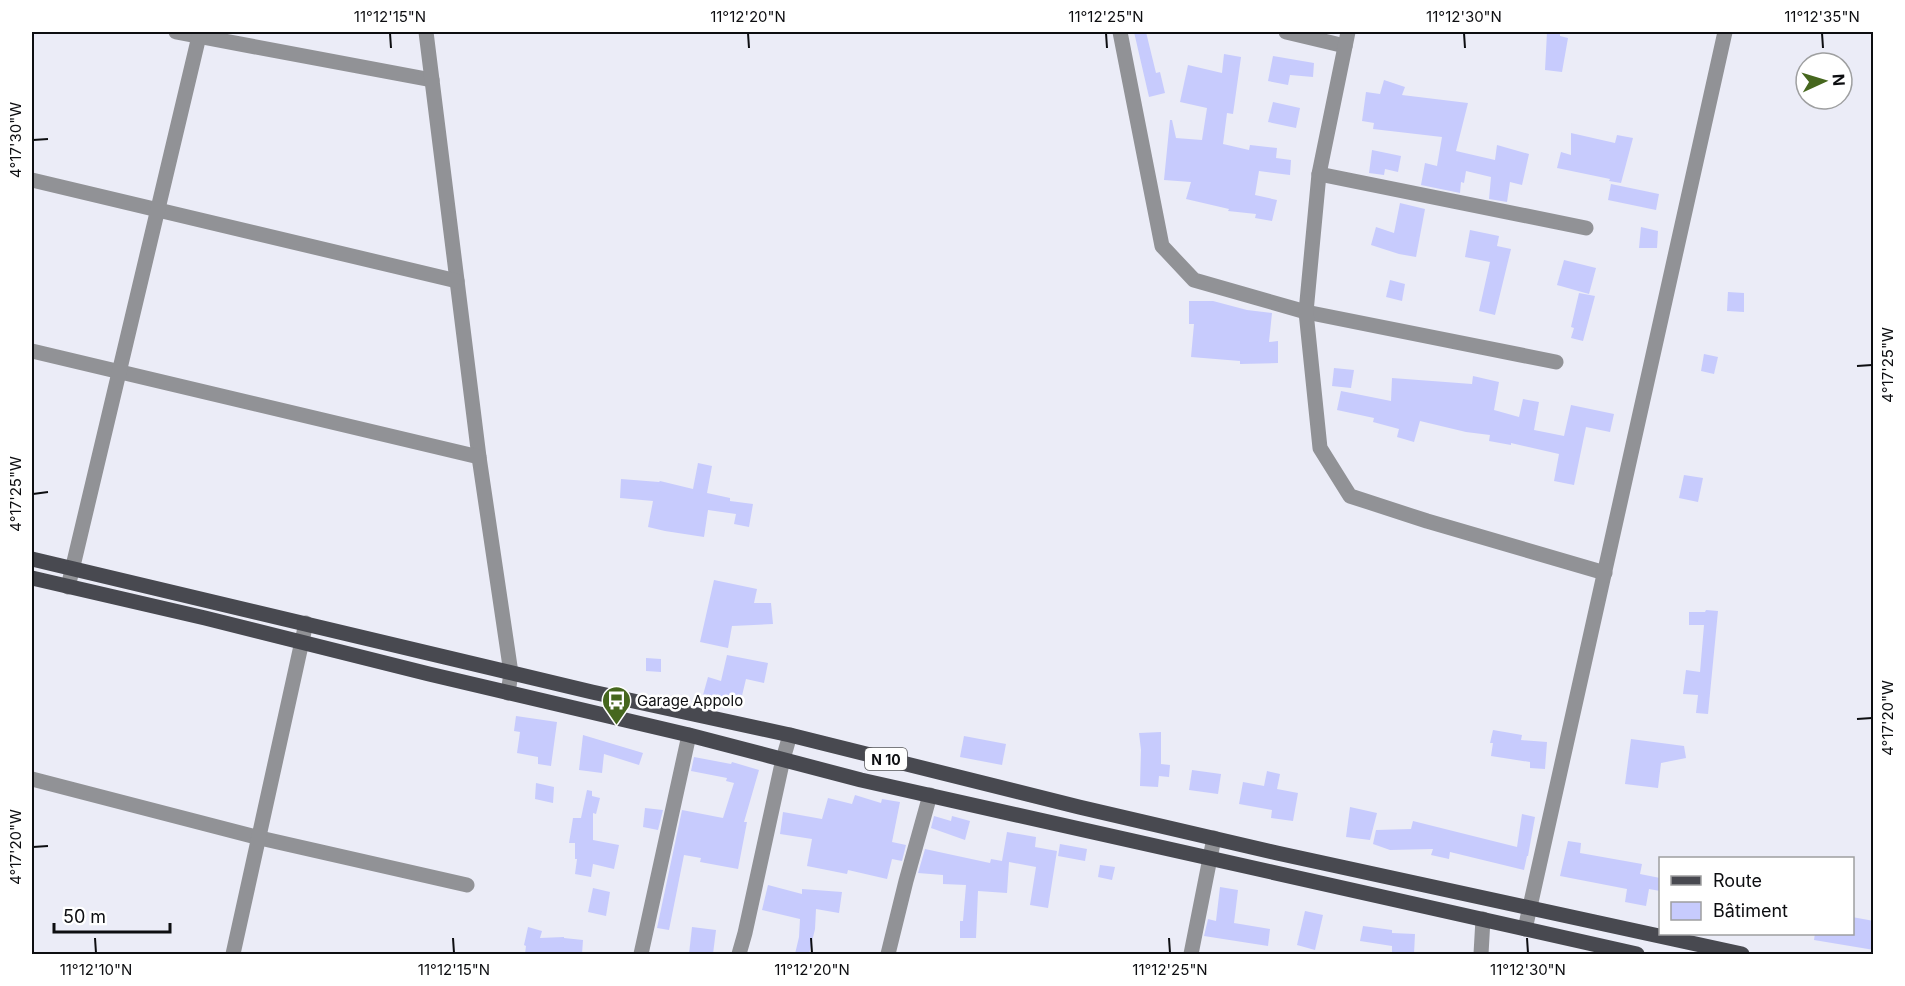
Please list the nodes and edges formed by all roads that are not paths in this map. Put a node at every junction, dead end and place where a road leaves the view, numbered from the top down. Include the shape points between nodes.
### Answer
1 (176, 32) edge
2 (426, 32) edge
3 (1120, 32) edge
4 (1286, 32) edge
5 (1725, 32) edge
6 (200, 34) edge
7 (1347, 39) edge
8 (432, 80) junction
9 (1319, 174) junction
10 (32, 180) edge
11 (158, 210) junction
12 (1586, 228) dead end
13 (458, 281) junction
14 (1306, 312) junction
15 (32, 351) edge
16 (1556, 362) dead end
17 (120, 372) junction
18 (479, 457) junction
19 (32, 559) edge
20 (74, 569) junction
21 (1605, 573) junction
22 (32, 578) edge
23 (68, 587) junction
24 (306, 623) junction
25 (302, 642) junction
26 (511, 673) junction
27 (508, 693) junction
28 (689, 735) junction
29 (790, 735) junction
30 (783, 759) junction
31 (32, 779) edge
32 (930, 795) junction
33 (260, 838) junction
34 (1214, 838) junction
35 (1208, 859) junction
36 (467, 885) dead end
37 (1530, 909) junction
38 (1483, 919) junction
39 (1525, 929) junction
40 (233, 954) edge
41 (641, 954) edge
42 (739, 954) edge
43 (888, 954) edge
44 (1191, 954) edge
45 (1481, 954) edge
46 (1633, 954) edge
47 (1742, 954) edge

1 - 6 street
2 - 8 street
3 - 14 street via 1162,246 1194,280
4 - 7 street
5 - 21 street
6 - 8 street
6 - 11 street
7 - 9 street
8 - 13 street
9 - 12 street
9 - 14 street
10 - 11 street
11 - 13 street
11 - 17 street
13 - 18 street
14 - 16 street
14 - 21 street via 1320,447 1350,496
15 - 17 street
17 - 18 street
17 - 20 street
18 - 26 street
19 - 20 main road, N 10
20 - 23 street
20 - 24 main road, N 10
21 - 37 street
22 - 23 main road, N 10
23 - 25 main road, N 10
24 - 25 street
24 - 26 main road, N 10
25 - 27 main road, N 10
25 - 33 street
26 - 27 street
26 - 29 main road, N 10
27 - 28 main road, N 10
28 - 30 main road, N 10
28 - 41 street
29 - 30 street
29 - 34 main road, N 10
30 - 32 main road, N 10
30 - 42 street
31 - 33 street
32 - 35 main road, N 10
32 - 43 street
33 - 36 street
33 - 40 street
34 - 35 street
34 - 37 main road, N 10
35 - 38 main road, N 10
35 - 44 street
37 - 39 street
37 - 47 main road, N 10
38 - 39 main road, N 10
38 - 45 street
39 - 46 main road, N 10

